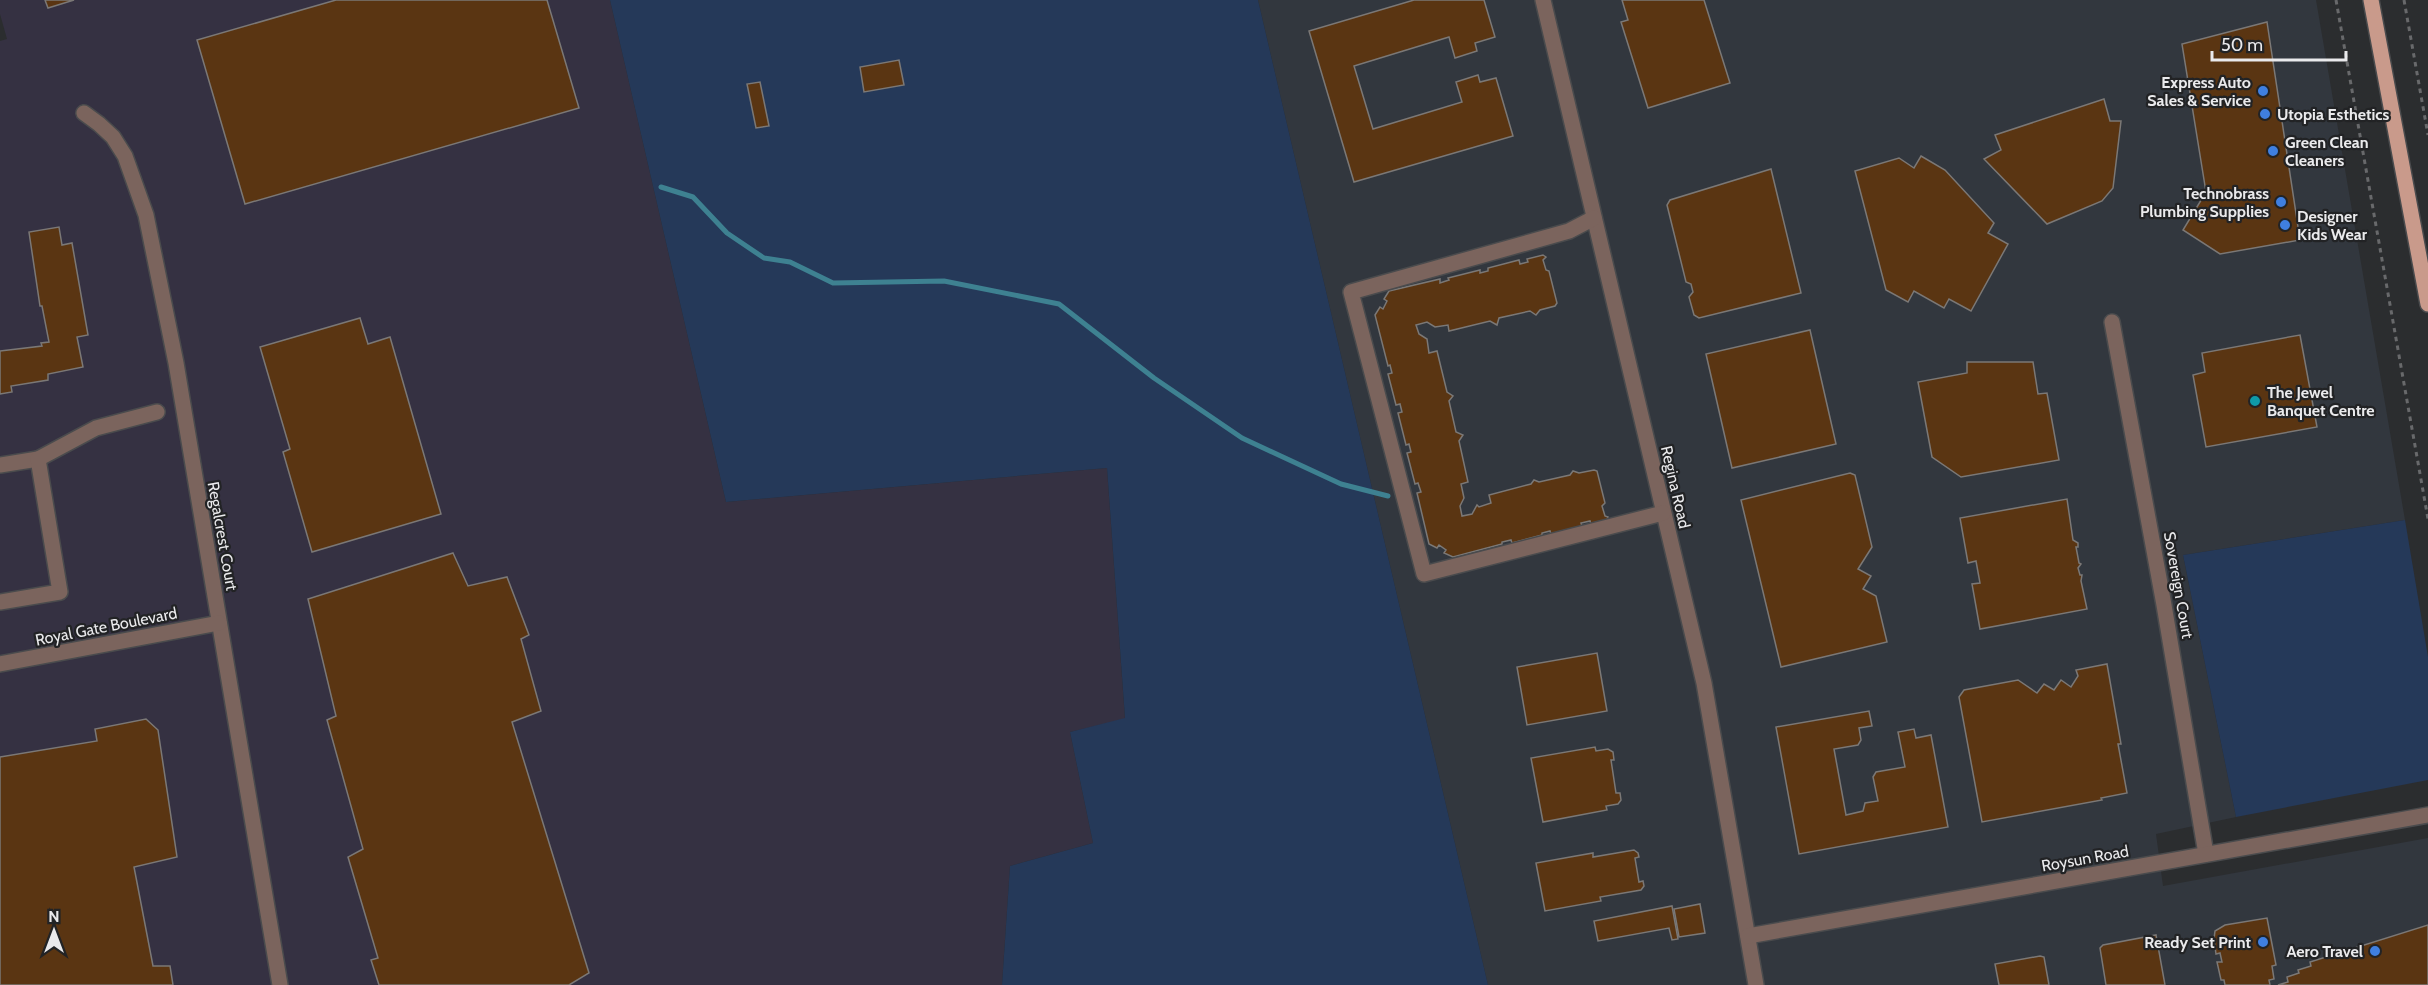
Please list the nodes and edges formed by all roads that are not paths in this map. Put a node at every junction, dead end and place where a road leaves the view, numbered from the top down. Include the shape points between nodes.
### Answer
1 (1544, 0) edge
2 (2371, 0) edge
3 (84, 112) dead end
4 (1594, 218) junction
5 (2428, 304) edge
6 (2112, 322) dead end
7 (157, 412) dead end
8 (38, 459) junction
9 (0, 465) edge
10 (1663, 513) junction
11 (0, 602) edge
12 (219, 623) junction
13 (0, 664) edge
14 (2428, 815) edge
15 (2206, 854) junction
16 (1748, 936) junction
17 (280, 985) edge
18 (1756, 985) edge

1 - 4 street, Regina Road
2 - 5 main road
3 - 12 street, Regalcrest Court via 106,130 126,156 146,215 176,363
4 - 10 street, Regina Road
4 - 10 street via 1569,231 1351,292 1424,574
6 - 15 street, Sovereign Court
7 - 8 street via 96,428
8 - 9 street
8 - 11 street via 60,592
10 - 16 street, Regina Road via 1704,683
12 - 13 street, Royal Gate Boulevard
12 - 17 street, Regalcrest Court
14 - 15 street, Roysun Road
15 - 16 street, Roysun Road
16 - 18 street, Regina Road

